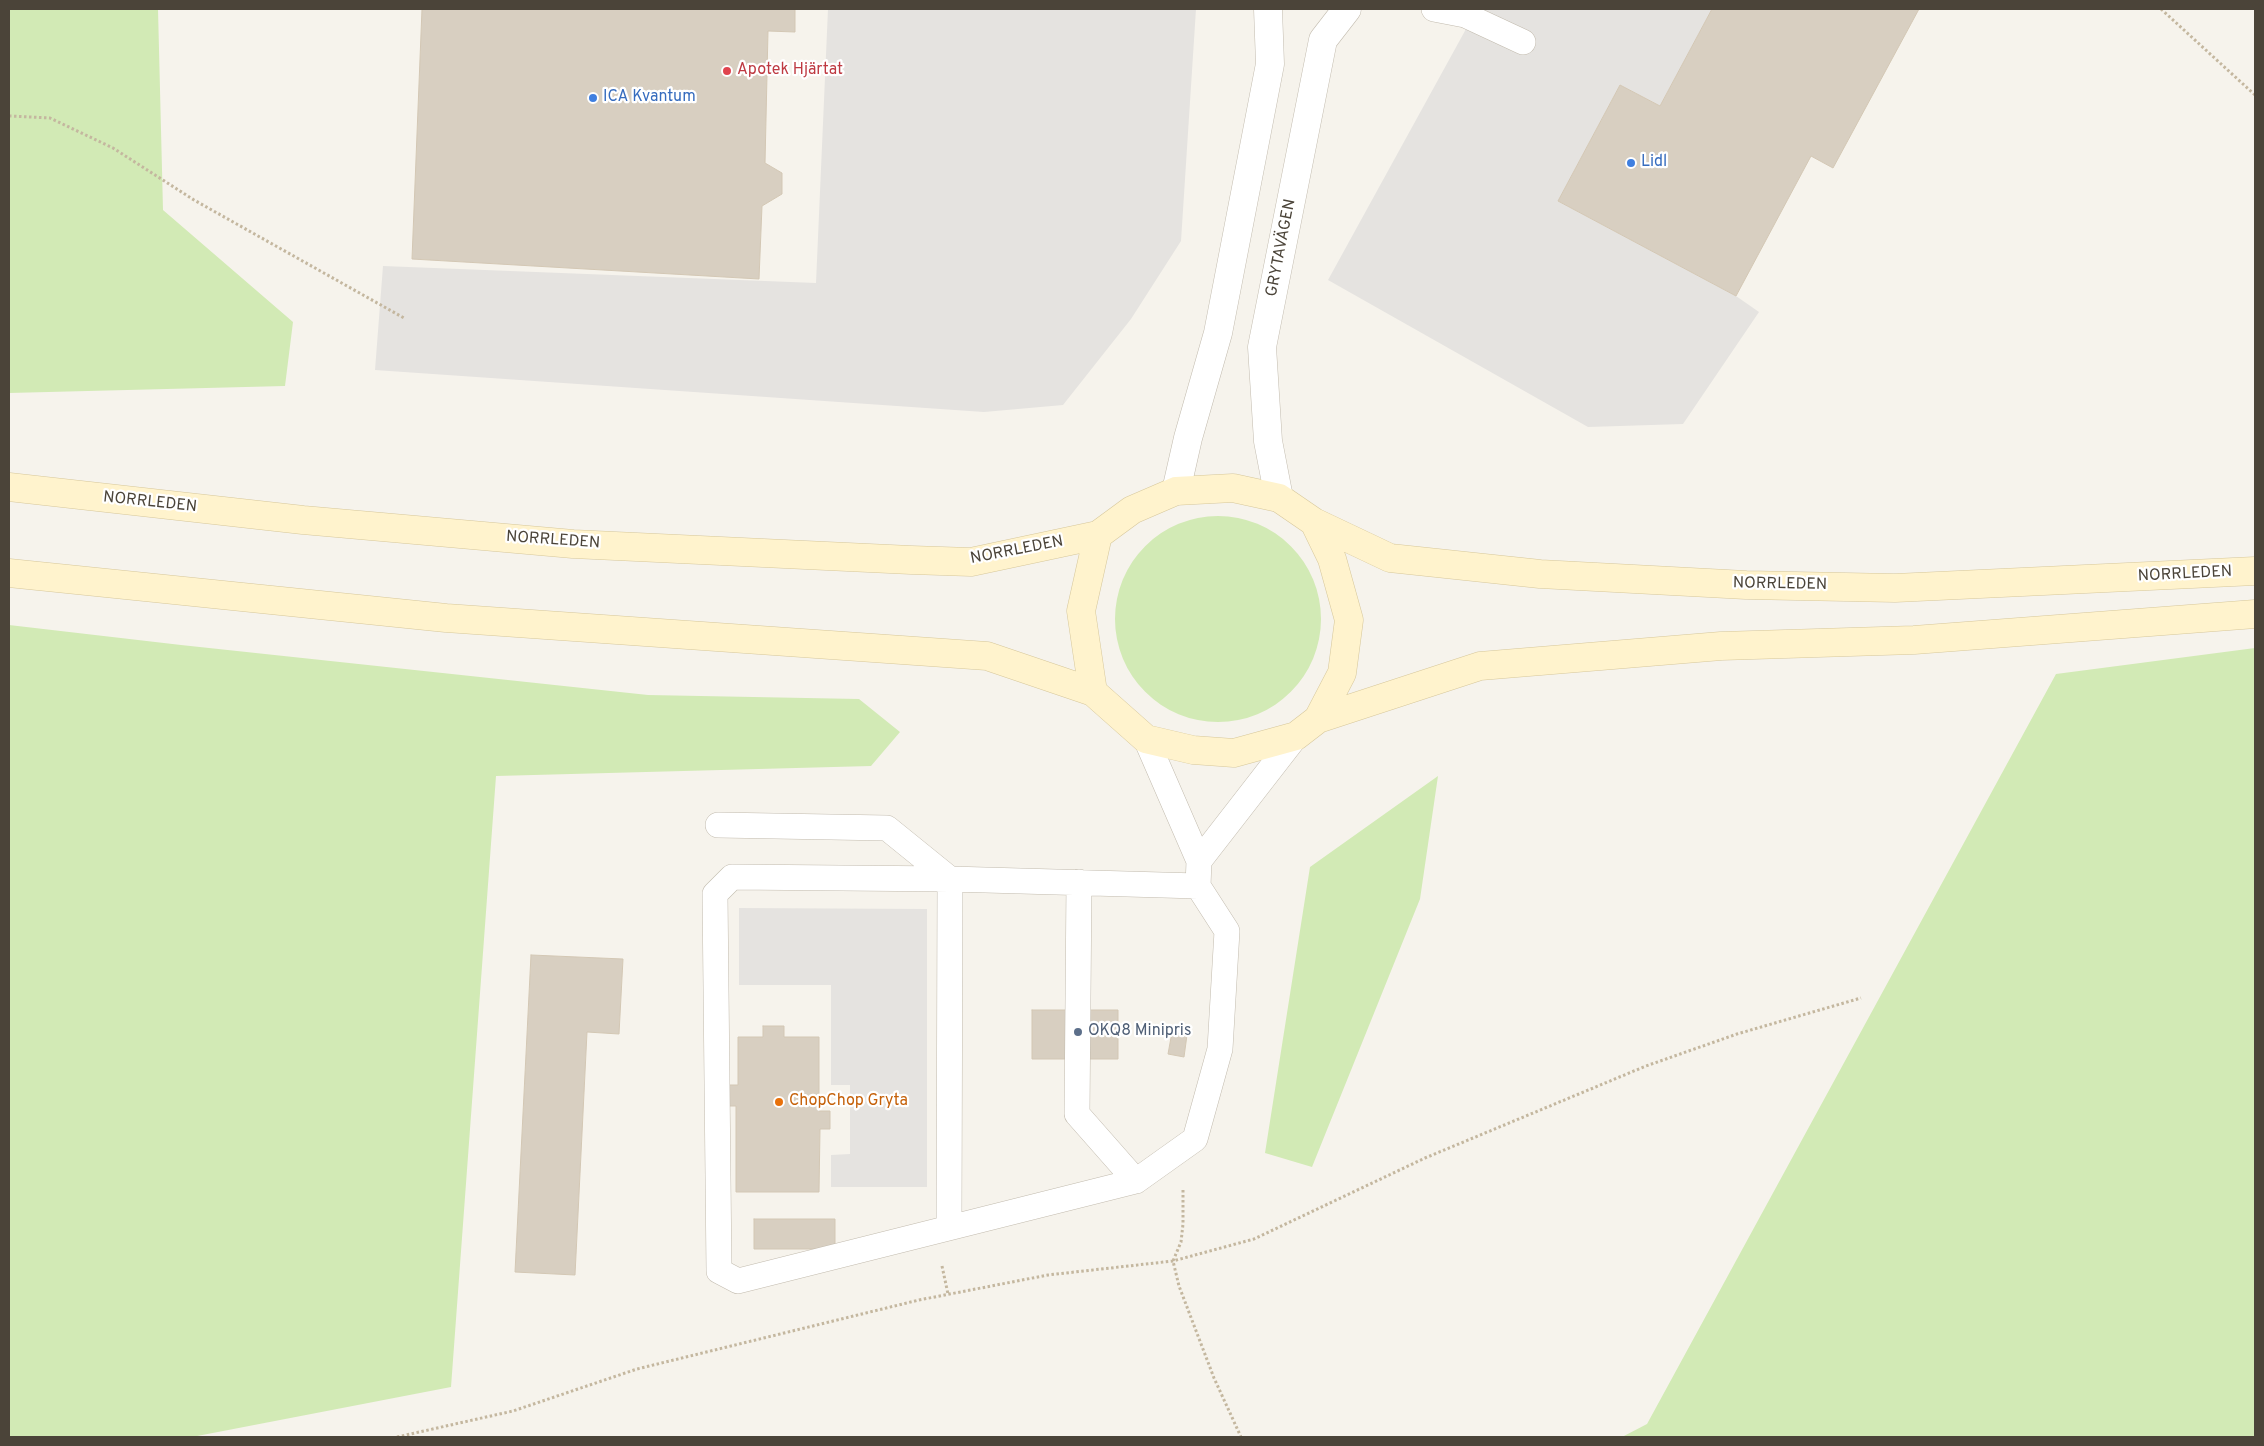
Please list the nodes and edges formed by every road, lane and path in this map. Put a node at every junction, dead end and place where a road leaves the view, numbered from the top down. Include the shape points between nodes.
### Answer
1 (1268, 9) edge
2 (1347, 9) edge
3 (1434, 9) edge
4 (2161, 9) edge
5 (1463, 12) edge
6 (1523, 42) dead end
7 (2255, 95) edge
8 (9, 116) edge
9 (404, 318) dead end
10 (9, 487) edge
11 (1176, 491) junction
12 (1279, 498) junction
13 (1314, 522) junction
14 (1098, 535) junction
15 (9, 572) edge
16 (2255, 572) edge
17 (2255, 614) edge
18 (1093, 692) junction
19 (1318, 719) junction
20 (1296, 736) junction
21 (1146, 739) junction
22 (718, 825) dead end
23 (1199, 861) junction
24 (950, 880) junction
25 (1079, 882) junction
26 (1198, 886) junction
27 (1861, 998) dead end
28 (1173, 1155) junction
29 (1136, 1181) junction
30 (949, 1227) junction
31 (1173, 1261) junction
32 (397, 1437) edge
33 (1241, 1437) edge

1 - 11 street via 1270,64 1218,332
2 - 12 street, GRYTAVÄGEN via 1322,40 1262,347 1268,441
3 - 5 lane
4 - 7 path
5 - 6 lane
8 - 9 path via 50,118 113,148 194,200
10 - 14 main road, NORRLEDEN via 303,520 563,543 910,560 971,562
11 - 12 main road via 1233,488
11 - 14 main road via 1132,510
12 - 13 main road, NORRLEDEN
13 - 16 main road, NORRLEDEN via 1390,558 1540,574 1638,580 1895,588
13 - 19 main road via 1332,559 1349,620 1342,673
14 - 18 main road via 1081,611
15 - 18 main road via 446,618 987,656
17 - 19 main road via 1914,640 1721,646 1480,666
18 - 21 main road
19 - 20 main road
20 - 21 main road via 1234,753 1193,750
20 - 23 lane
21 - 23 lane
22 - 24 lane via 888,828
23 - 26 lane
24 - 25 lane
24 - 30 lane
24 - 30 lane via 732,877 715,894 719,1271 738,1280
25 - 26 lane
25 - 29 lane via 1077,1114
26 - 28 lane via 1227,931 1220,1049 1195,1139
27 - 31 path via 1737,1034 1646,1066 1425,1158 1254,1239
28 - 29 lane
28 - 31 path via 1181,1167 1184,1224
29 - 30 lane
31 - 32 path via 1048,1275 919,1300 637,1370 513,1411
31 - 33 path via 1179,1286 1214,1378

